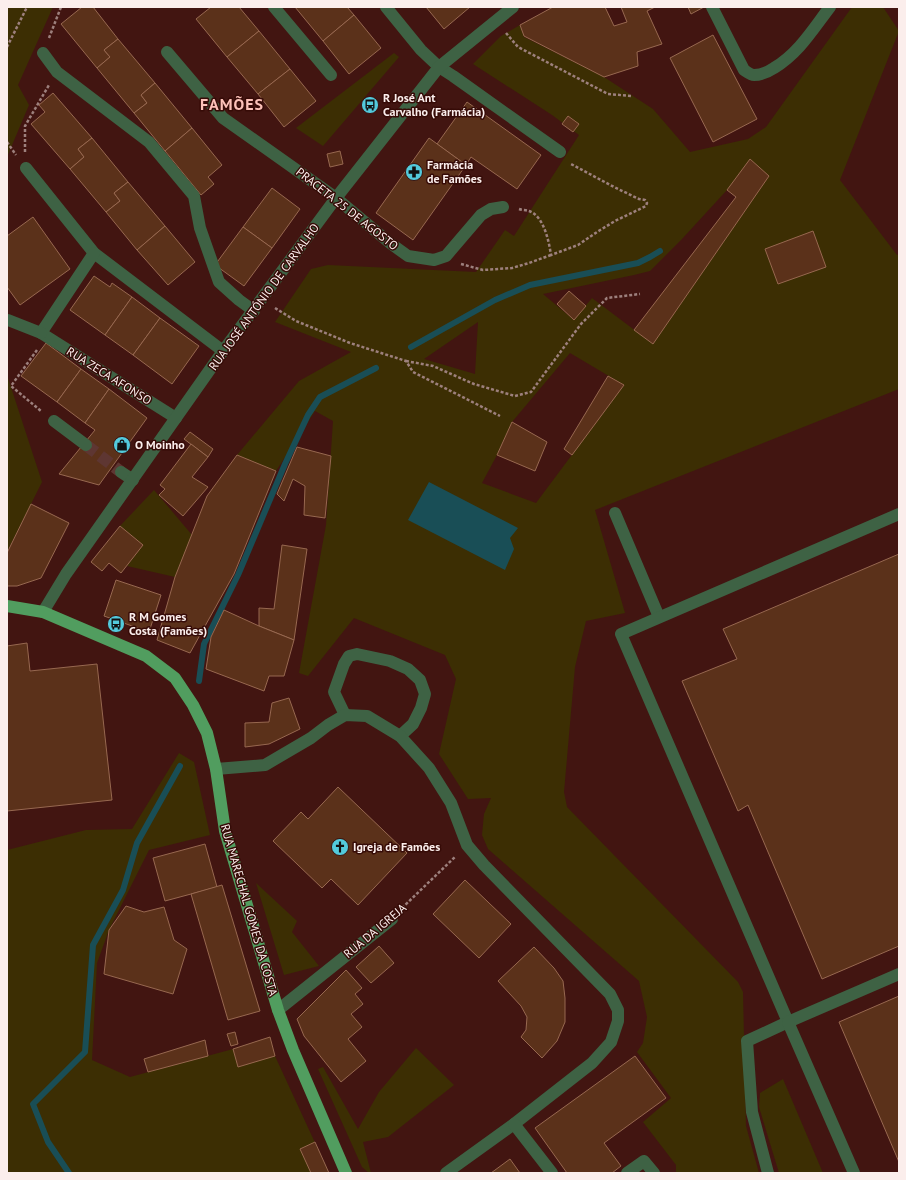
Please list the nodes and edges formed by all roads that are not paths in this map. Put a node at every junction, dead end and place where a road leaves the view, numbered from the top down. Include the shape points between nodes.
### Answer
1 (274, 7) edge
2 (386, 7) edge
3 (513, 7) edge
4 (712, 7) edge
5 (830, 7) edge
6 (167, 52) dead end
7 (43, 53) road end
8 (439, 67) junction
9 (330, 75) dead end
10 (560, 152) road end
11 (26, 168) road end
12 (336, 198) junction
13 (503, 207) road end
14 (94, 253) junction
15 (254, 311) junction
16 (8, 320) dead end
17 (44, 335) junction
18 (223, 352) junction
19 (176, 418) junction
20 (54, 422) road end
21 (86, 445) tunnel mouth
22 (121, 472) tunnel mouth
23 (133, 480) junction
24 (615, 513) dead end
25 (899, 514) edge
26 (9, 607) edge
27 (44, 612) junction
28 (659, 617) junction
29 (345, 715) junction
30 (400, 736) junction
31 (216, 769) junction
32 (392, 919) road end
33 (899, 974) edge
34 (278, 1010) junction
35 (788, 1022) junction
36 (514, 1124) junction
37 (346, 1173) edge
38 (446, 1173) edge
39 (552, 1173) edge
40 (627, 1173) edge
41 (654, 1173) edge
42 (768, 1173) edge
43 (854, 1173) edge

1 - 9 street
2 - 8 street via 421,50
3 - 8 street, RUA JOSÉ ANTÓNIO DE CARVALHO
4 - 5 street via 744,70 753,75 765,74 785,61 807,38
6 - 12 street, PRACETA 25 DE AGOSTO via 223,118
7 - 15 street via 57,72 149,142 194,196 200,228 219,282
8 - 10 street
8 - 12 street, RUA JOSÉ ANTÓNIO DE CARVALHO
11 - 14 street
12 - 13 street, PRACETA 25 DE AGOSTO via 408,256 434,260 446,256 481,215 491,209
12 - 15 street, RUA JOSÉ ANTÓNIO DE CARVALHO
14 - 17 street
14 - 18 street
15 - 18 street, RUA JOSÉ ANTÓNIO DE CARVALHO
16 - 17 street, RUA ZECA AFONSO
17 - 19 street, RUA ZECA AFONSO
18 - 19 street, RUA JOSÉ ANTÓNIO DE CARVALHO
19 - 23 street, RUA JOSÉ ANTÓNIO DE CARVALHO
20 - 21 street
22 - 23 street
23 - 27 street, RUA JOSÉ ANTÓNIO DE CARVALHO via 66,574
24 - 28 street
25 - 28 street
26 - 27 main road, RUA MARECHAL GOMES DA COSTA
27 - 31 main road, RUA MARECHAL GOMES DA COSTA via 146,656 175,678 208,733
28 - 35 street via 621,634
29 - 30 street via 367,716
29 - 30 street via 334,692 349,656 357,654 390,661 408,669 416,676 425,694 413,724
29 - 31 street via 265,765
30 - 36 street via 429,768 451,803 467,845 610,994 618,1010 618,1021 611,1042 592,1063
31 - 34 main road, RUA MARECHAL GOMES DA COSTA via 225,831
32 - 34 street, RUA DA IGREJA
33 - 35 street
34 - 37 main road, RUA MARECHAL GOMES DA COSTA
35 - 42 street via 747,1041 752,1112
35 - 43 street
36 - 38 street
36 - 39 street
40 - 41 street via 644,1161

